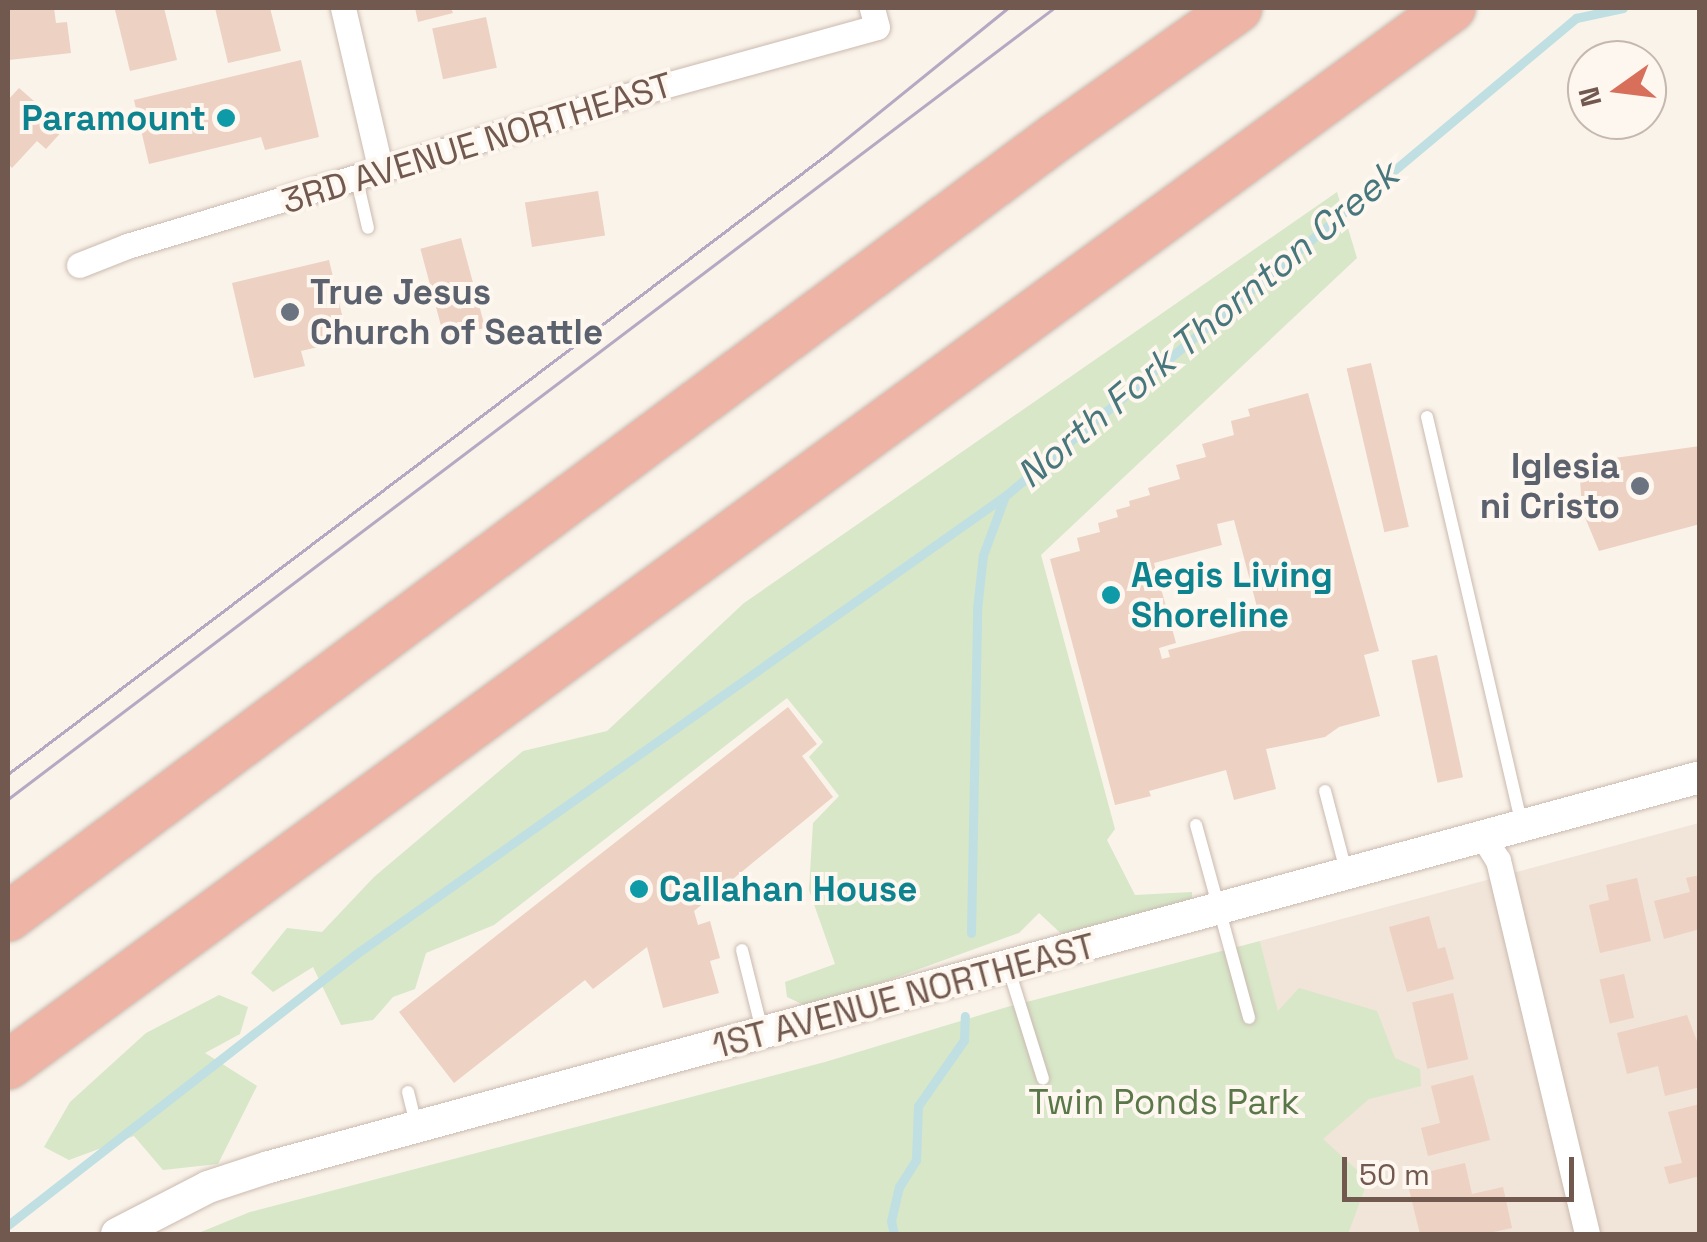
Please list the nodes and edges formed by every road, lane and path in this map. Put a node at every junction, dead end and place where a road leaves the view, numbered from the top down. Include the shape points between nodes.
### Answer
1 (343, 8) edge
2 (1198, 8) edge
3 (1238, 8) edge
4 (1451, 8) edge
5 (1476, 8) edge
6 (875, 17) edge
7 (1374, 63) junction
8 (1055, 138) junction
9 (369, 175) junction
10 (368, 228) dead end
11 (79, 265) dead end
12 (1426, 417) dead end
13 (1700, 778) edge
14 (1325, 791) dead end
15 (1196, 825) dead end
16 (1523, 827) junction
17 (1484, 838) junction
18 (1347, 876) junction
19 (1220, 910) junction
20 (8, 917) edge
21 (742, 950) dead end
22 (1008, 966) junction
23 (1249, 1018) dead end
24 (763, 1036) junction
25 (8, 1065) edge
26 (1043, 1079) dead end
27 (408, 1092) dead end
28 (416, 1126) junction
29 (118, 1234) edge
30 (1588, 1234) edge

1 - 9 street
2 - 8 highway
3 - 8 highway
4 - 7 highway
5 - 7 highway
6 - 9 street, 3RD AVENUE NORTHEAST
7 - 25 highway
8 - 20 highway
9 - 10 lane
9 - 11 street, 3RD AVENUE NORTHEAST
12 - 16 lane
13 - 16 street, 1ST AVENUE NORTHEAST
14 - 18 lane
15 - 19 lane
16 - 17 street, 1ST AVENUE NORTHEAST
17 - 18 street, 1ST AVENUE NORTHEAST
17 - 30 street via 1500,868
18 - 19 street, 1ST AVENUE NORTHEAST
19 - 22 street, 1ST AVENUE NORTHEAST
19 - 23 lane
21 - 24 lane
22 - 24 street, 1ST AVENUE NORTHEAST
22 - 26 lane
24 - 28 street, 1ST AVENUE NORTHEAST
27 - 28 lane
28 - 29 street, 1ST AVENUE NORTHEAST via 208,1187

